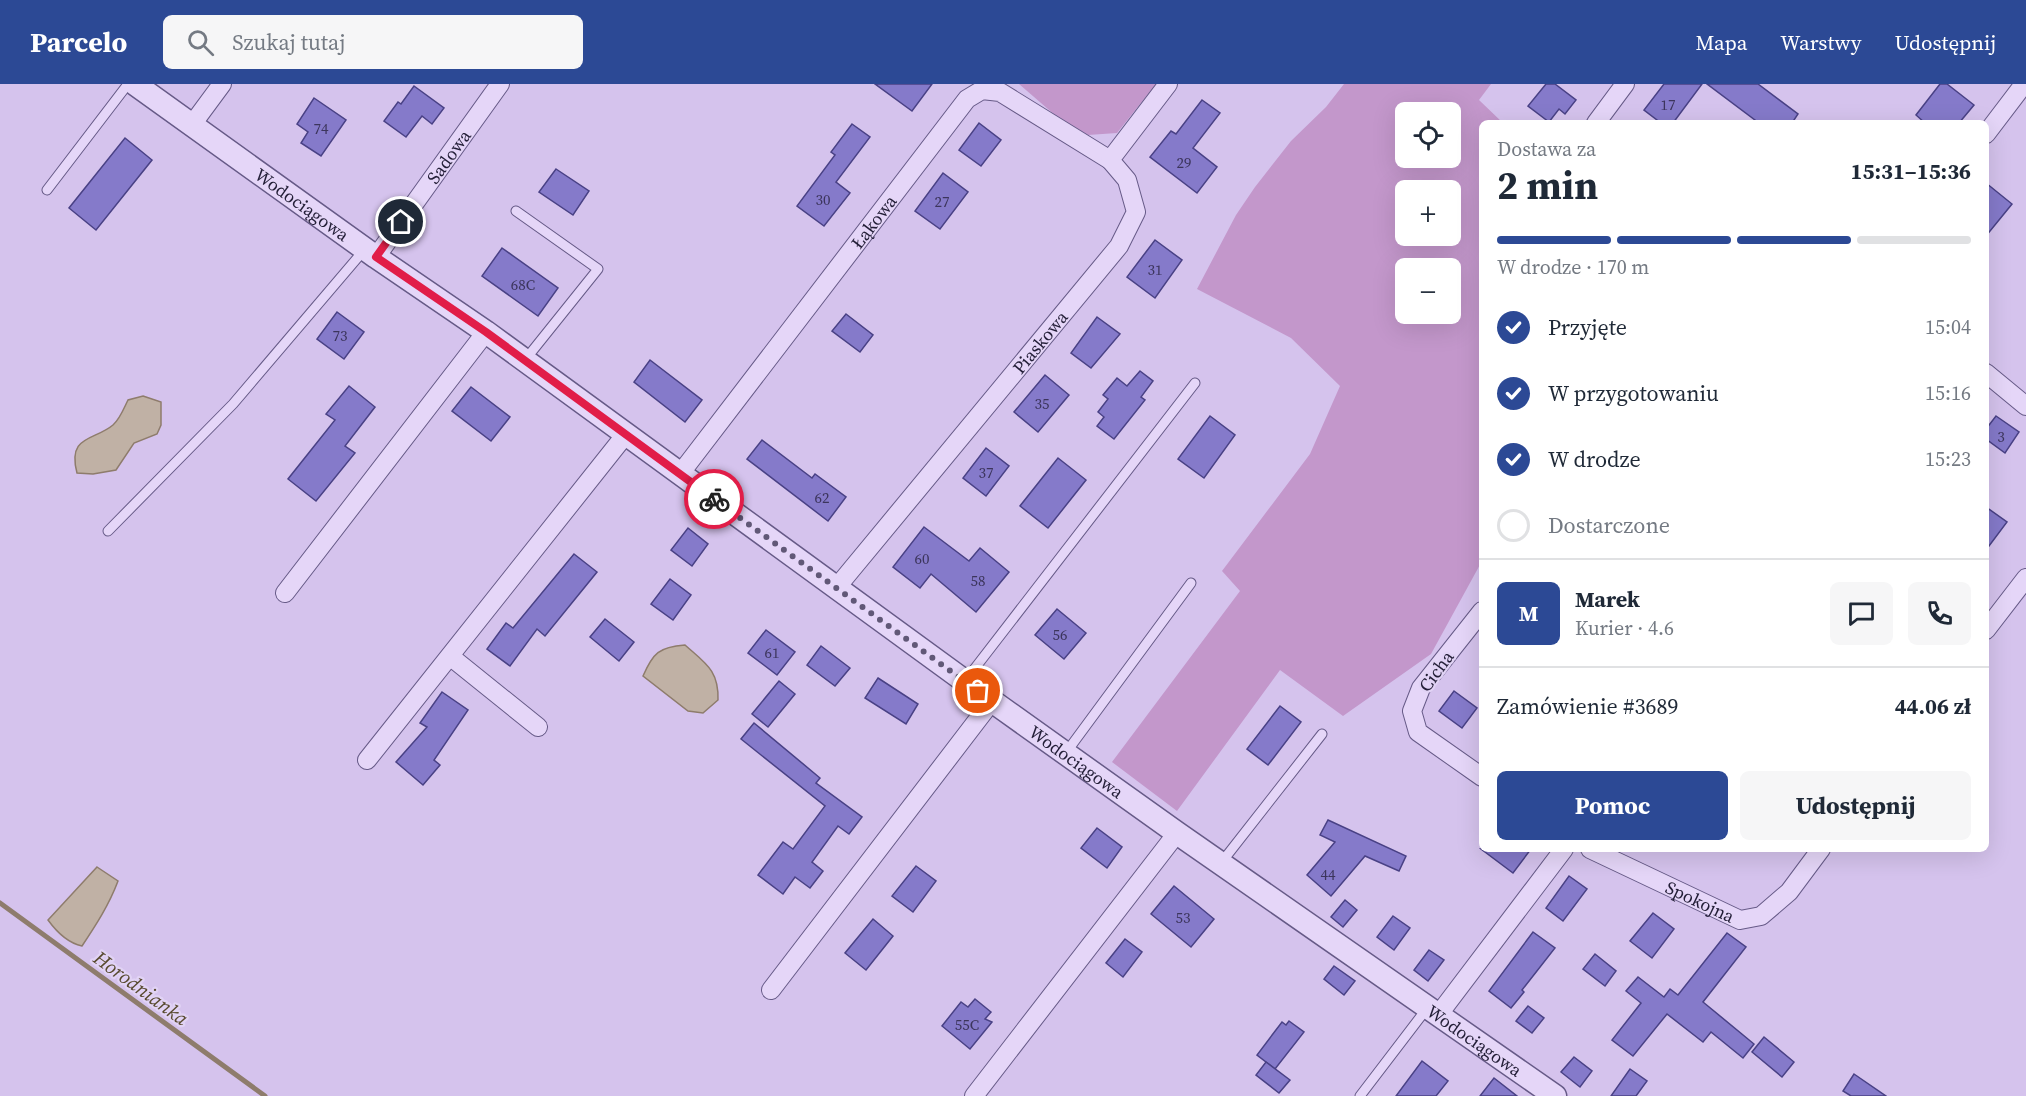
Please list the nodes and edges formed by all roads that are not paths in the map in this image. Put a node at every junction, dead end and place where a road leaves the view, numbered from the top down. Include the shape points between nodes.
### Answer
1 (128, 84) edge
2 (135, 84) edge
3 (222, 84) edge
4 (500, 84) edge
5 (1168, 84) edge
6 (1625, 84) edge
7 (2024, 84) edge
8 (980, 87) edge
9 (1598, 120) edge
10 (191, 126) junction
11 (1989, 131) edge
12 (1110, 160) junction
13 (47, 190) dead end
14 (516, 211) dead end
15 (370, 253) junction
16 (486, 332) junction
17 (525, 360) junction
18 (1989, 376) edge
19 (1196, 383) dead end
20 (2026, 406) edge
21 (626, 434) junction
22 (680, 474) junction
23 (108, 531) dead end
24 (2026, 578) edge
25 (1191, 583) dead end
26 (837, 587) junction
27 (285, 593) dead end
28 (1479, 615) edge
29 (1989, 626) edge
30 (451, 657) junction
31 (964, 681) junction
32 (992, 701) junction
33 (538, 727) dead end
34 (1322, 734) dead end
35 (1065, 754) junction
36 (367, 760) dead end
37 (1479, 775) edge
38 (1177, 833) junction
39 (1562, 852) edge
40 (1596, 852) edge
41 (1819, 852) edge
42 (1221, 864) junction
43 (771, 990) dead end
44 (1434, 1011) junction
45 (974, 1096) edge
46 (1360, 1096) edge
47 (1556, 1096) edge

1 - 13 lane
2 - 10 street, Wodociągowa
3 - 10 street
4 - 15 street, Sadowa
5 - 12 street
6 - 9 street
7 - 11 street
8 - 12 street, Łąkowa via 1000,92
8 - 22 street, Łąkowa
10 - 15 street, Wodociągowa
12 - 26 street, Piaskowa via 1127,180 1136,212 1119,246
14 - 17 lane via 597,269
15 - 16 street, Wodociągowa
15 - 23 lane via 233,404
16 - 17 street, Wodociągowa
16 - 27 street
17 - 21 street, Wodociągowa
18 - 20 street
19 - 31 lane
21 - 22 street, Wodociągowa
21 - 30 street
22 - 26 street, Wodociągowa
24 - 29 street
25 - 35 lane
26 - 31 street, Wodociągowa
28 - 37 street, Cicha via 1421,688 1412,711 1418,732
30 - 33 street
30 - 36 street
31 - 32 street, Wodociągowa
32 - 35 street, Wodociągowa
32 - 43 street
34 - 42 lane
35 - 38 street, Wodociągowa
38 - 42 street, Wodociągowa
38 - 45 street
39 - 44 street
40 - 41 street, Spokojna via 1740,920 1761,916 1789,892
42 - 44 street, Wodociągowa
44 - 46 lane
44 - 47 street, Wodociągowa

